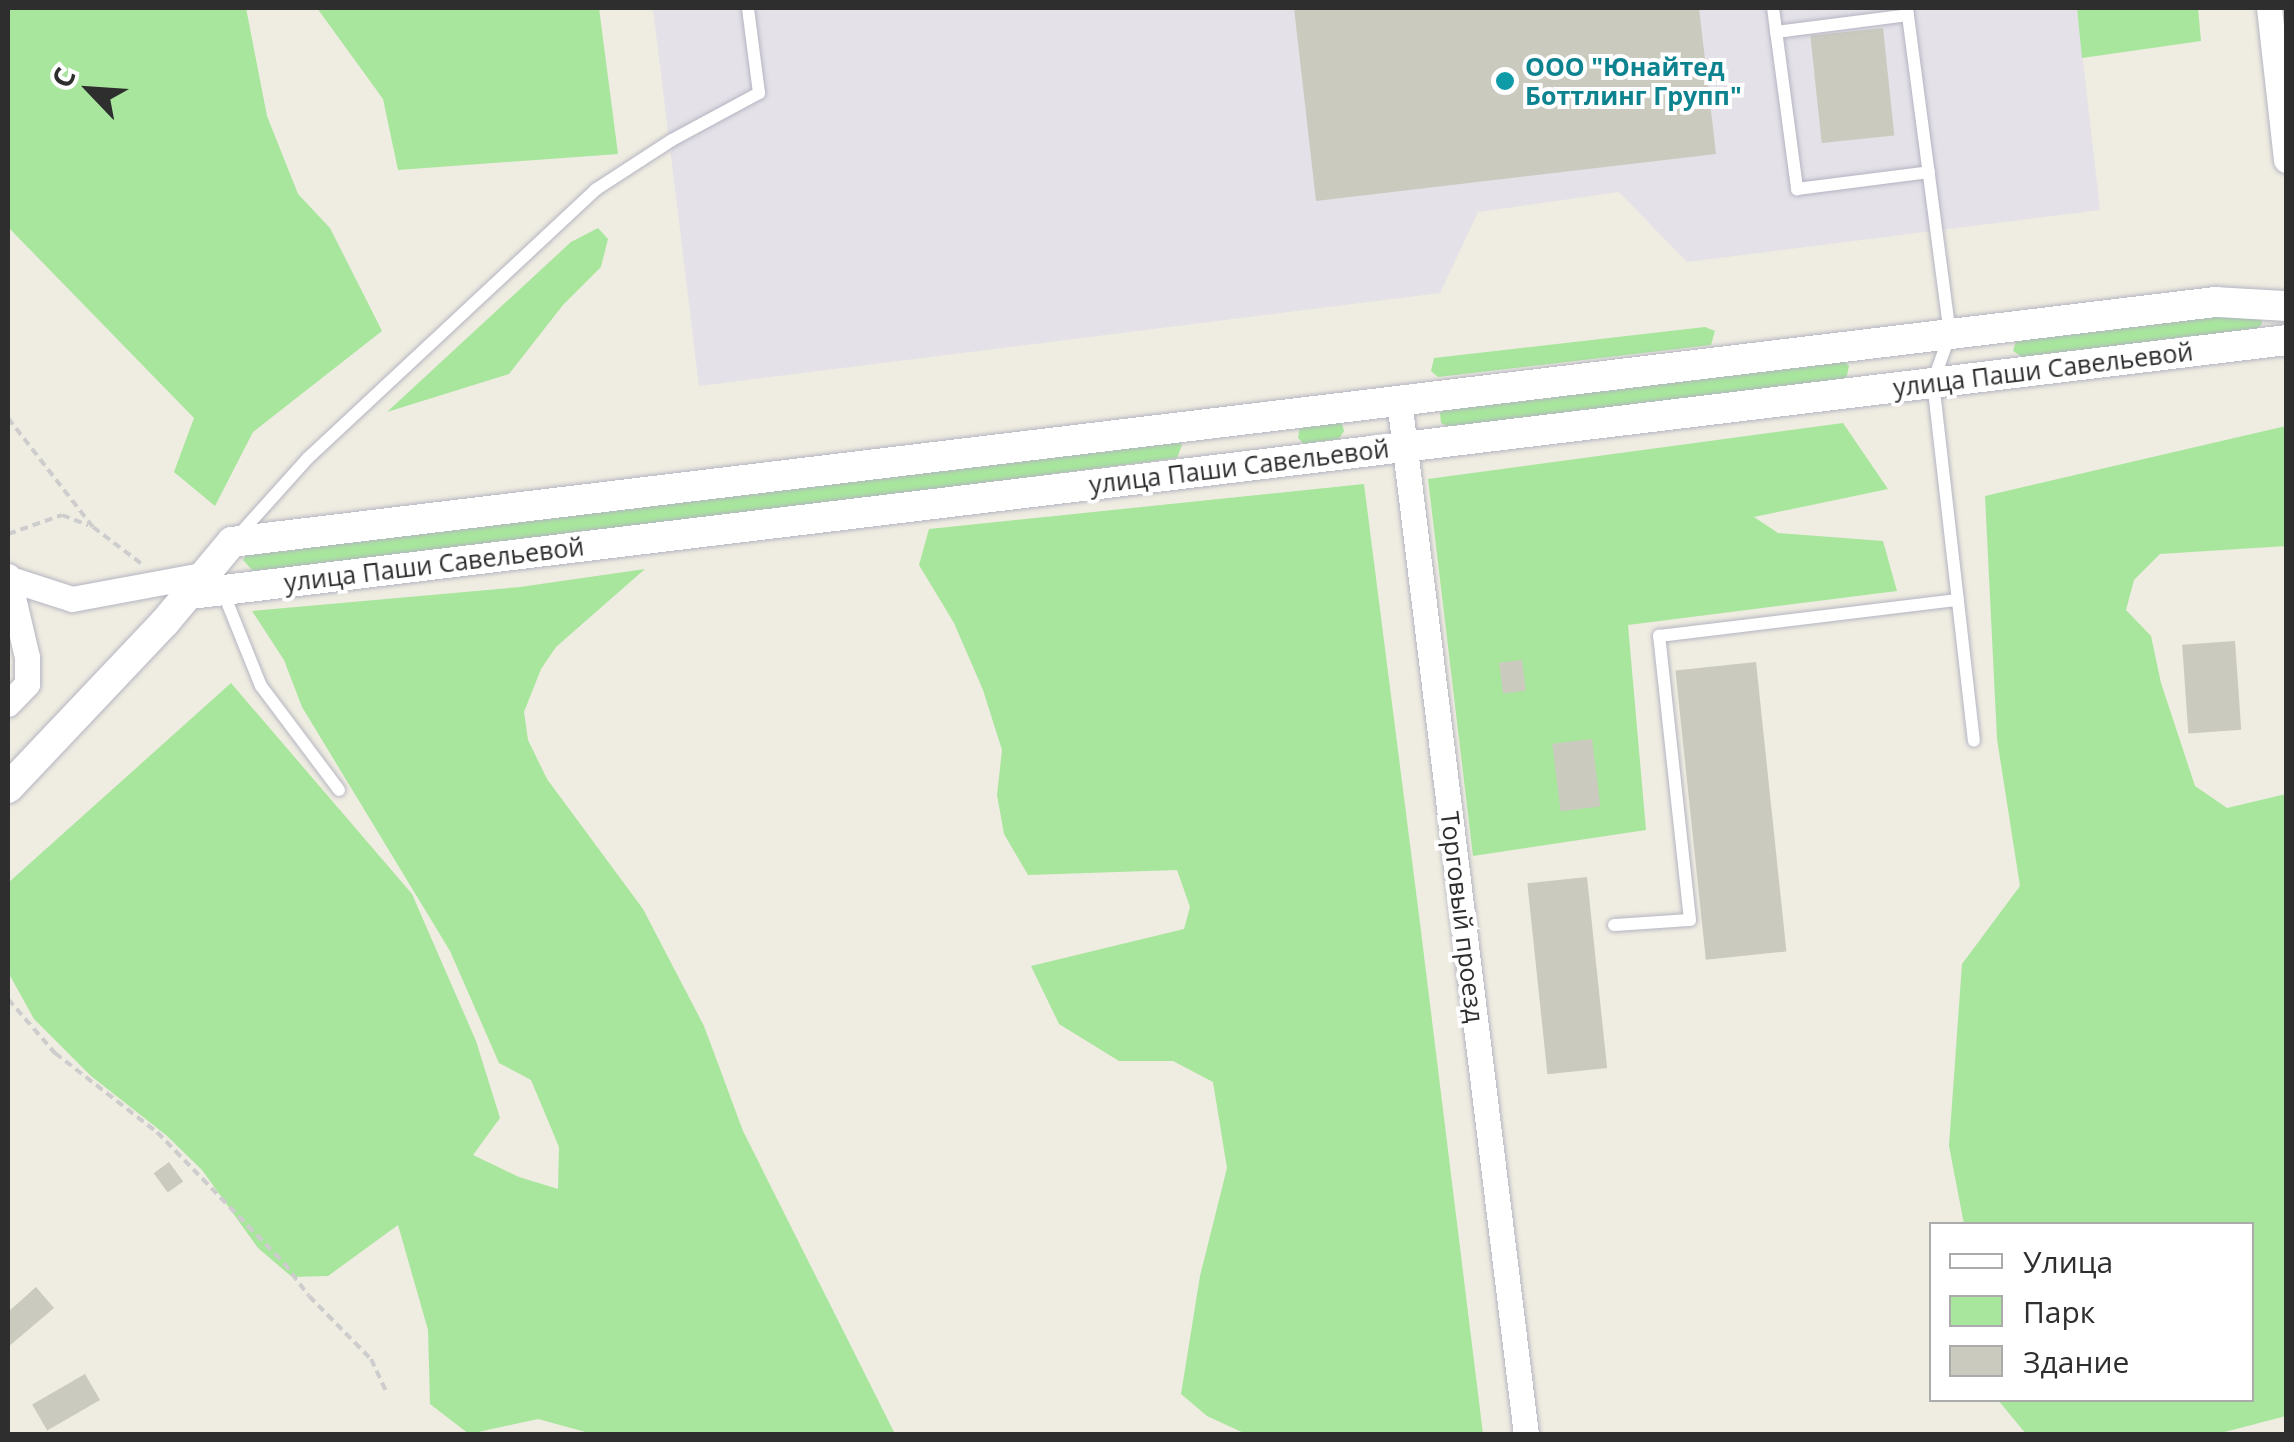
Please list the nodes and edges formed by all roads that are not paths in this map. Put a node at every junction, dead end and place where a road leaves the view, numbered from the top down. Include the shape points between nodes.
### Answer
1 (748, 8) edge
2 (1773, 8) edge
3 (2269, 8) edge
4 (1908, 11) edge
5 (1776, 32) junction
6 (2286, 160) edge
7 (1929, 172) junction
8 (2286, 306) edge
9 (2286, 318) edge
10 (1950, 334) junction
11 (2274, 342) edge
12 (1932, 382) junction
13 (1399, 400) junction
14 (1405, 446) junction
15 (232, 542) junction
16 (9, 578) edge
17 (196, 585) junction
18 (1958, 600) junction
19 (8, 704) edge
20 (1974, 741) dead end
21 (8, 788) edge
22 (339, 790) dead end
23 (1614, 925) dead end
24 (1526, 1434) edge

1 - 15 lane via 759,93 595,190 308,458
2 - 5 lane
3 - 6 street
4 - 5 lane
4 - 7 lane
5 - 7 lane via 1797,189
7 - 10 lane
8 - 10 street, улица Паши Савельевой via 2216,302
9 - 11 street
10 - 12 lane
10 - 13 street, улица Паши Савельевой
11 - 12 street, улица Паши Савельевой
12 - 14 street, улица Паши Савельевой
12 - 18 lane
13 - 14 street, Торговый проезд
13 - 15 street, улица Паши Савельевой
14 - 17 street, улица Паши Савельевой
14 - 24 street, Торговый проезд
15 - 17 street
16 - 17 street via 72,598
16 - 19 street via 27,684
17 - 21 street
17 - 22 lane
18 - 20 lane
18 - 23 lane via 1659,636 1690,920

